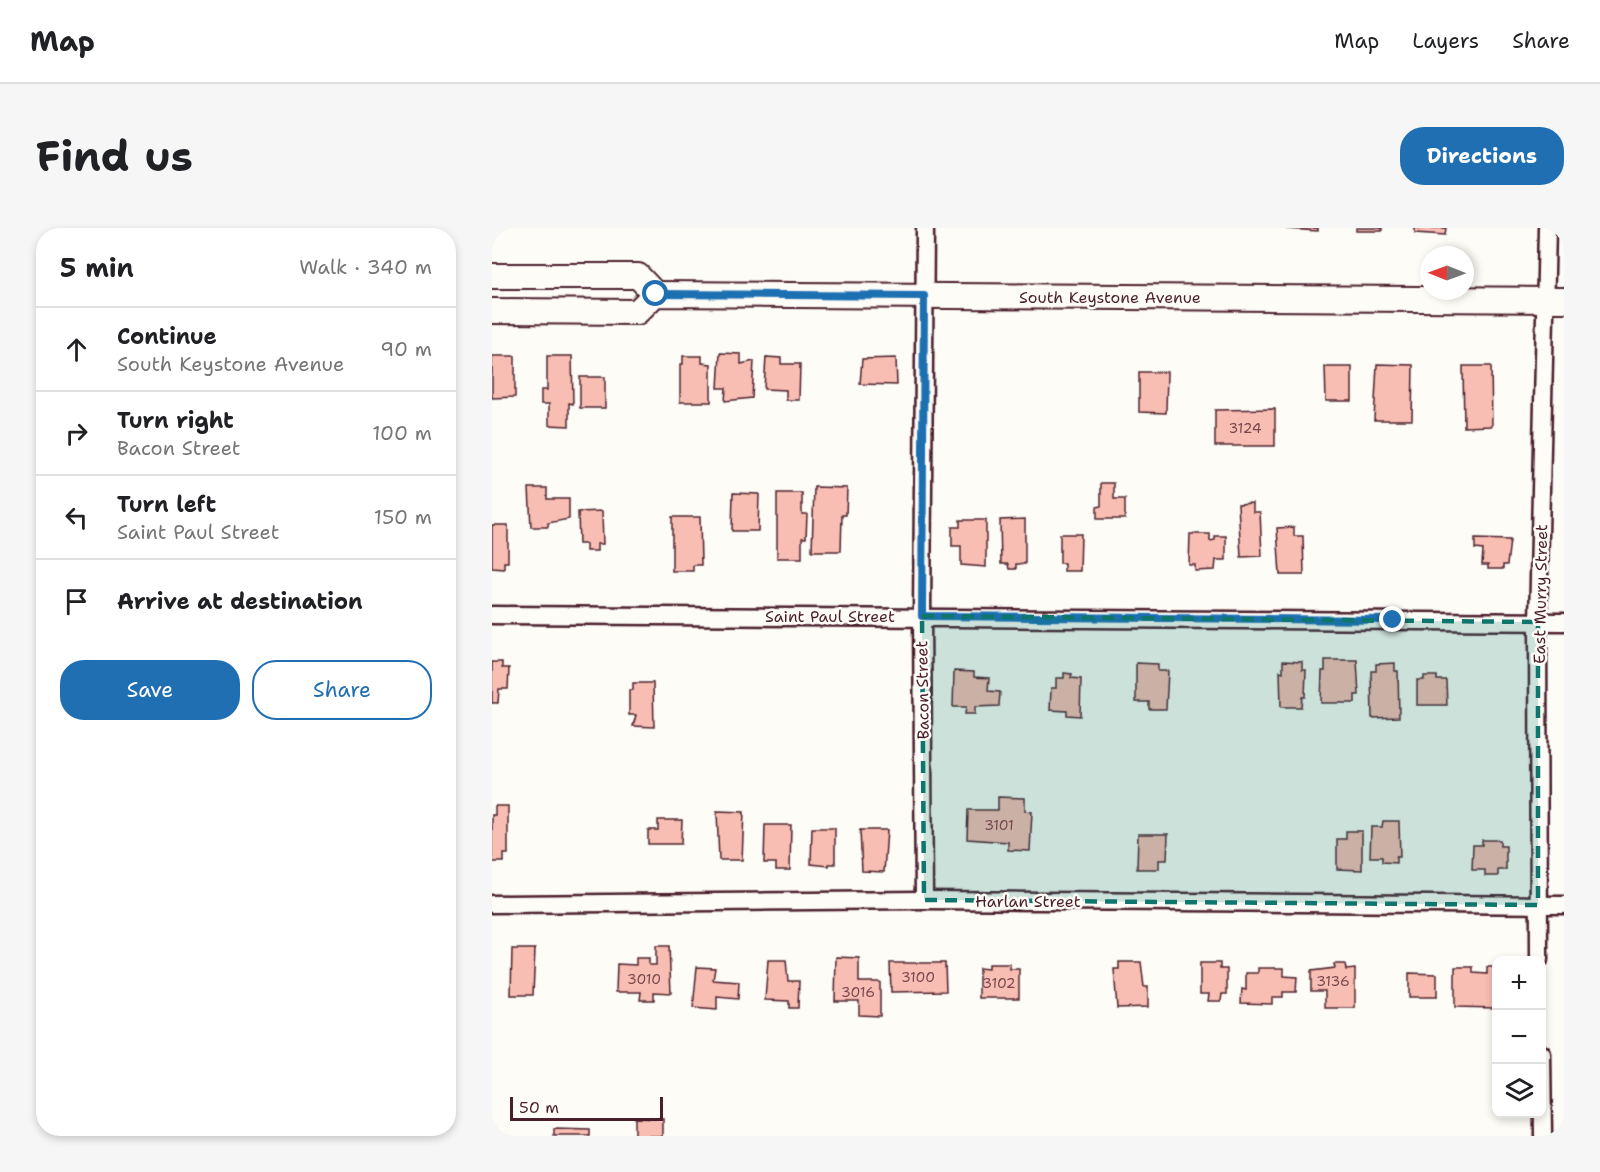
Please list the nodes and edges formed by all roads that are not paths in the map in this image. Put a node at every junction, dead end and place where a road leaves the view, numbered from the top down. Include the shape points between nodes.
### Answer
1 (925, 228) edge
2 (1547, 228) edge
3 (492, 276) edge
4 (656, 294) junction
5 (924, 296) junction
6 (1555, 300) edge
7 (492, 311) edge
8 (492, 615) edge
9 (922, 616) junction
10 (1538, 622) junction
11 (1564, 622) edge
12 (924, 900) junction
13 (492, 904) edge
14 (1538, 905) junction
15 (1564, 905) edge
16 (1539, 956) edge
17 (1542, 1064) edge
18 (1543, 1136) edge

1 - 5 street, Bacon Street
2 - 6 street, East Murry Street
3 - 4 main road via 638,276
4 - 5 main road, South Keystone Avenue
4 - 7 main road via 637,312
5 - 6 main road, South Keystone Avenue
5 - 9 street, Bacon Street
6 - 10 street, East Murry Street
8 - 9 street, Saint Paul Street
9 - 10 street, Saint Paul Street
9 - 12 street, Bacon Street
10 - 11 street, Saint Paul Street
10 - 14 street, East Murry Street
12 - 13 street, Harlan Street
12 - 14 street, Harlan Street
14 - 15 street, Harlan Street
14 - 16 street, East Murry Street
17 - 18 street

